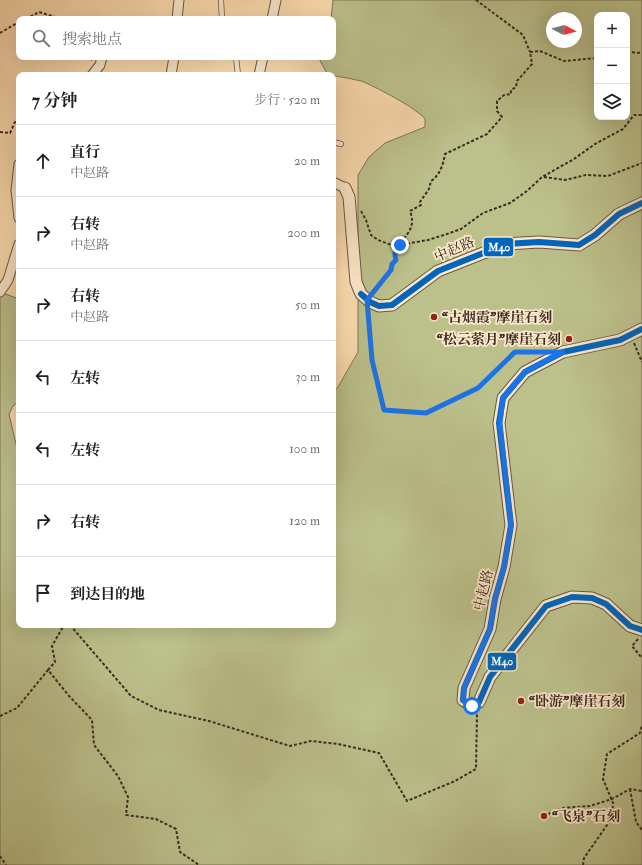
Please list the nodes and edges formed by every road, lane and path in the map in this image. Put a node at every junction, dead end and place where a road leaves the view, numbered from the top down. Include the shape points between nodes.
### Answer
1 (178, 0) edge
2 (221, 0) edge
3 (276, 0) edge
4 (476, 0) edge
5 (32, 16) edge
6 (52, 16) edge
7 (177, 16) edge
8 (222, 16) edge
9 (273, 16) edge
10 (16, 24) edge
11 (0, 33) edge
12 (530, 52) junction
13 (630, 52) edge
14 (642, 53) edge
15 (594, 58) edge
16 (101, 60) edge
17 (174, 60) edge
18 (236, 60) edge
19 (262, 60) edge
20 (94, 72) edge
21 (172, 72) edge
22 (238, 72) edge
23 (260, 72) edge
24 (642, 115) edge
25 (16, 122) edge
26 (0, 132) edge
27 (336, 143) edge
28 (341, 144) dead end
29 (642, 163) edge
30 (542, 177) junction
31 (336, 184) edge
32 (345, 188) joint
33 (642, 203) edge
34 (350, 210) junction
35 (398, 245) junction
36 (16, 254) edge
37 (0, 292) edge
38 (367, 300) junction
39 (642, 329) edge
40 (631, 334) junction
41 (542, 352) dead end
42 (642, 362) edge
43 (62, 628) edge
44 (73, 628) edge
45 (640, 634) edge
46 (642, 658) edge
47 (48, 670) junction
48 (477, 703) junction
49 (0, 716) edge
50 (642, 725) edge
51 (630, 789) junction
52 (642, 792) edge
53 (612, 799) junction
54 (544, 816) dead end
55 (642, 830) edge
56 (0, 856) edge
57 (6, 865) edge
58 (199, 865) edge
59 (583, 865) edge

1 - 7 street
2 - 8 lane
3 - 9 street
4 - 12 path via 523,35
5 - 6 path via 39,12
10 - 11 path
12 - 15 path via 540,51 564,61
12 - 35 path via 532,64 517,81 511,94 504,95 498,102 497,111 502,117 487,134 445,154 443,165 436,178 431,181 420,202 421,205 410,211 413,218 410,230
13 - 14 path
16 - 20 street
17 - 21 street
18 - 22 lane
19 - 23 street
24 - 30 path via 634,115 623,129
25 - 26 path via 10,133
27 - 28 lane
29 - 30 path via 608,176 586,175 565,180
30 - 35 path via 527,192 510,203 483,213 461,229 428,240
31 - 32 street
32 - 34 street
33 - 38 street, 中赵路 via 619,214 579,245 539,242 506,244 438,271 392,305 379,306
34 - 35 path via 360,207 371,235 394,246
34 - 38 street via 356,282
35 - 38 path via 394,255 396,260 391,270
36 - 37 street via 8,280
38 - 41 path via 372,360 384,410 426,413 478,388 515,352
39 - 40 street, 中赵路
40 - 42 path
40 - 48 street, 中赵路 via 620,340 563,352 525,372 503,398 500,423 511,525 490,629 464,688 463,700 472,706
43 - 47 path via 52,646 55,662
44 - 48 path via 131,696 159,710 209,721 290,746 311,741 379,753 407,800 455,781 476,769
45 - 46 path via 632,646
45 - 48 street via 606,604 592,598 572,597 546,606 490,677
47 - 49 path via 17,708
47 - 58 path via 92,720 94,745 118,776 128,797 126,815 156,819 176,829 180,852
50 - 53 path via 640,733 607,754 603,779
51 - 52 path
51 - 53 path
51 - 55 path via 636,822
53 - 54 path via 590,806 562,808
53 - 59 path via 612,818 584,858
56 - 57 path

